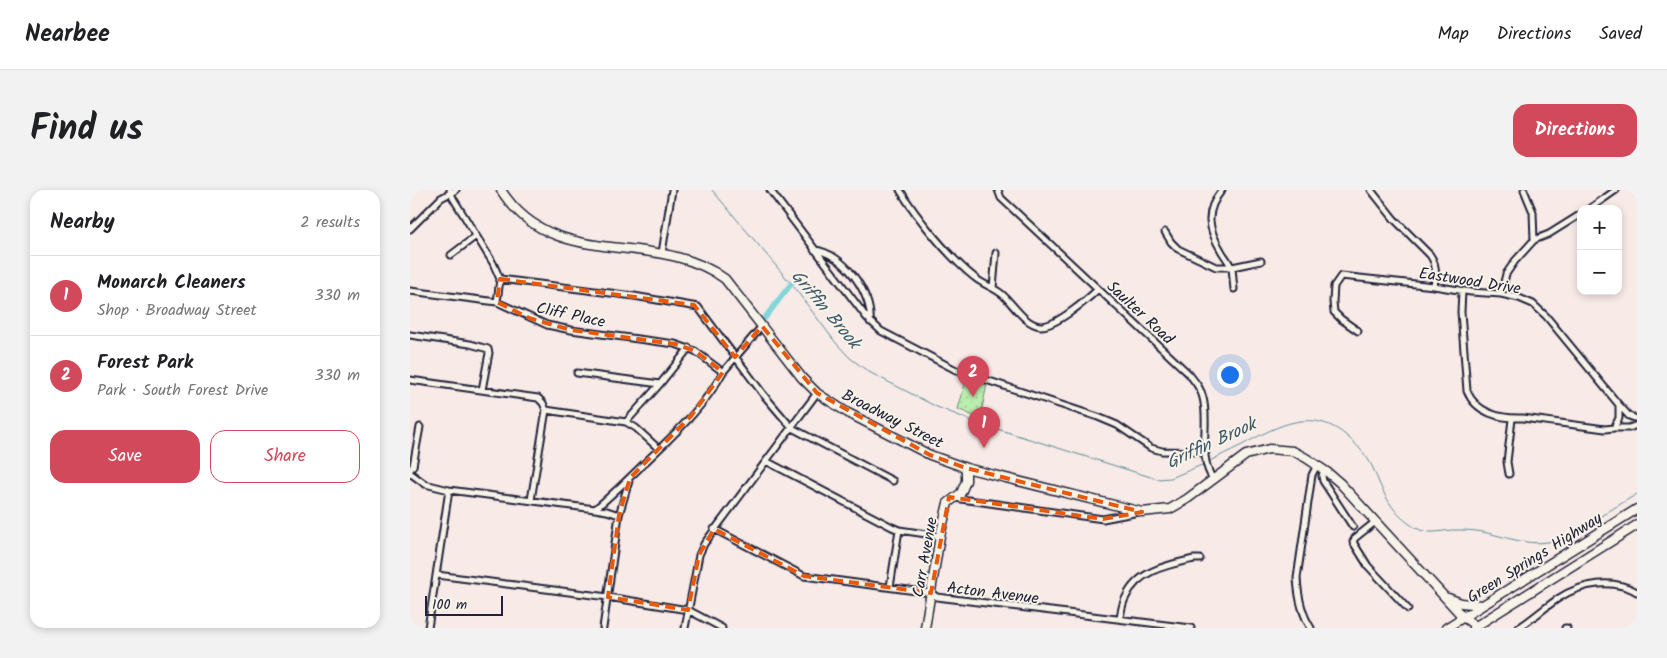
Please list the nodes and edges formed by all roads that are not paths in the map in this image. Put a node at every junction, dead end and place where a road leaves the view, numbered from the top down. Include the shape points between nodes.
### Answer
1 (501, 190) edge
2 (672, 190) edge
3 (770, 190) edge
4 (900, 190) edge
5 (998, 190) edge
6 (1222, 190) edge
7 (1371, 190) edge
8 (1524, 190) edge
9 (1616, 190) edge
10 (452, 191) edge
11 (1595, 205) edge
12 (1577, 216) edge
13 (410, 217) edge
14 (414, 223) junction
15 (410, 228) edge
16 (1165, 232) dead end
17 (476, 236) junction
18 (1534, 240) junction
19 (814, 250) junction
20 (662, 253) junction
21 (996, 253) dead end
22 (451, 255) dead end
23 (1261, 261) dead end
24 (1232, 268) junction
25 (500, 279) junction
26 (1434, 286) junction
27 (993, 288) junction
28 (1098, 289) junction
29 (1234, 289) dead end
30 (410, 291) edge
31 (1462, 291) junction
32 (1501, 294) junction
33 (497, 302) junction
34 (870, 322) junction
35 (762, 326) junction
36 (1358, 331) dead end
37 (410, 336) edge
38 (689, 348) junction
39 (735, 357) junction
40 (723, 372) junction
41 (577, 373) dead end
42 (410, 380) edge
43 (660, 384) junction
44 (482, 390) junction
45 (817, 393) junction
46 (1619, 406) junction
47 (546, 410) junction
48 (1512, 419) junction
49 (1637, 419) edge
50 (626, 422) junction
51 (1637, 424) edge
52 (420, 427) dead end
53 (792, 428) junction
54 (1614, 428) junction
55 (659, 449) junction
56 (1206, 455) junction
57 (766, 461) junction
58 (1317, 465) junction
59 (966, 468) junction
60 (1324, 470) junction
61 (410, 472) edge
62 (1508, 474) dead end
63 (1213, 479) junction
64 (629, 480) junction
65 (893, 480) dead end
66 (449, 490) junction
67 (953, 498) junction
68 (530, 500) junction
69 (596, 509) junction
70 (1637, 509) edge
71 (1142, 512) junction
72 (620, 515) junction
73 (1375, 522) junction
74 (1637, 525) edge
75 (1353, 527) dead end
76 (714, 529) junction
77 (899, 530) junction
78 (940, 536) junction
79 (1200, 559) dead end
80 (437, 575) junction
81 (890, 587) junction
82 (1637, 592) edge
83 (931, 593) junction
84 (608, 597) junction
85 (1446, 597) junction
86 (1482, 605) junction
87 (1408, 609) dead end
88 (688, 610) junction
89 (1463, 617) junction
90 (1120, 619) junction
91 (1476, 627) edge
92 (428, 628) edge
93 (603, 628) edge
94 (684, 628) edge
95 (722, 628) edge
96 (925, 628) edge
97 (1191, 628) edge
98 (1311, 628) edge
99 (1446, 628) edge
100 (1518, 628) edge

1 - 20 street, Broadway Street via 521,214 547,232 577,242
2 - 20 street
3 - 19 street
4 - 27 street via 949,253 973,277
5 - 28 street, Saulter Road via 1001,198
6 - 24 street via 1210,211 1209,221 1214,238
7 - 26 street via 1430,255 1436,272
8 - 18 street via 1532,212
9 - 11 street
10 - 14 street
10 - 17 street
12 - 18 street
13 - 14 street
14 - 15 street
16 - 24 street via 1178,249 1216,268
17 - 22 street
17 - 25 street
18 - 32 street via 1506,274
19 - 34 street
19 - 34 street via 829,252 844,264 867,298
20 - 35 street, Broadway Street via 710,268 725,279
21 - 27 street
23 - 24 street
24 - 29 street
25 - 33 street
25 - 39 street via 694,305
26 - 31 street, Eastwood Drive
26 - 36 street, Eastwood Drive via 1341,276 1334,286 1334,312
27 - 28 street via 1032,323 1040,326 1049,325
28 - 56 street, Saulter Road via 1200,388 1204,403
30 - 33 street, Cliff Place
31 - 32 street, Eastwood Drive
31 - 48 street via 1461,312 1470,399 1484,412
32 - 46 street, Eastwood Drive via 1533,304 1546,316
33 - 38 street, Cliff Place via 547,325
34 - 56 street via 956,370 1098,417 1117,425 1151,448
35 - 39 street
35 - 45 street, Broadway Street
37 - 44 street via 488,349
38 - 40 street, Cliff Place
38 - 43 street
39 - 40 street
39 - 53 street
40 - 55 street via 691,416
41 - 43 street
42 - 44 street
43 - 50 street
44 - 47 street via 538,398
45 - 53 street
45 - 59 street, Broadway Street via 902,441
46 - 49 street, Eastwood Drive via 1628,416
46 - 54 street via 1619,418
47 - 50 street
47 - 68 street
48 - 54 street
48 - 62 street
50 - 55 street
51 - 54 street
52 - 61 street
53 - 57 street
53 - 65 street
55 - 64 street
56 - 63 street, Saulter Road via 1207,468
57 - 76 street
57 - 77 street
58 - 60 street, Broadway Street
58 - 63 street, Broadway Street via 1292,451 1269,449 1246,455
58 - 98 street via 1312,475 1297,578 1301,606
59 - 67 street, Carr Avenue via 962,493
59 - 71 street, Broadway Street
60 - 73 street, Broadway Street
60 - 75 street via 1323,481
61 - 66 street via 425,484
63 - 71 street, Broadway Street via 1170,509
64 - 69 street
64 - 72 street
66 - 68 street
66 - 80 street
67 - 71 street via 1103,519
67 - 78 street, Carr Avenue via 948,503
68 - 69 street
69 - 72 street
70 - 86 street, Green Springs Highway
72 - 84 street
73 - 85 street, Broadway Street
73 - 87 street via 1353,542 1368,566
74 - 91 street, Green Springs Highway
76 - 81 street, Acton Avenue via 804,576
76 - 88 street via 699,555
77 - 78 street
77 - 81 street
78 - 83 street, Carr Avenue
79 - 90 street via 1159,567 1137,581 1124,599
80 - 84 street
80 - 92 street
81 - 83 street, Acton Avenue
82 - 100 street via 1610,584 1584,586 1559,598
83 - 90 street, Acton Avenue via 937,597
83 - 96 street, Carr Avenue
84 - 88 street
84 - 93 street
85 - 86 street
85 - 89 street, Broadway Street
86 - 89 street, Green Springs Highway
88 - 94 street
88 - 95 street
89 - 91 street, Broadway Street
89 - 99 street, Green Springs Highway
90 - 97 street, Acton Avenue

